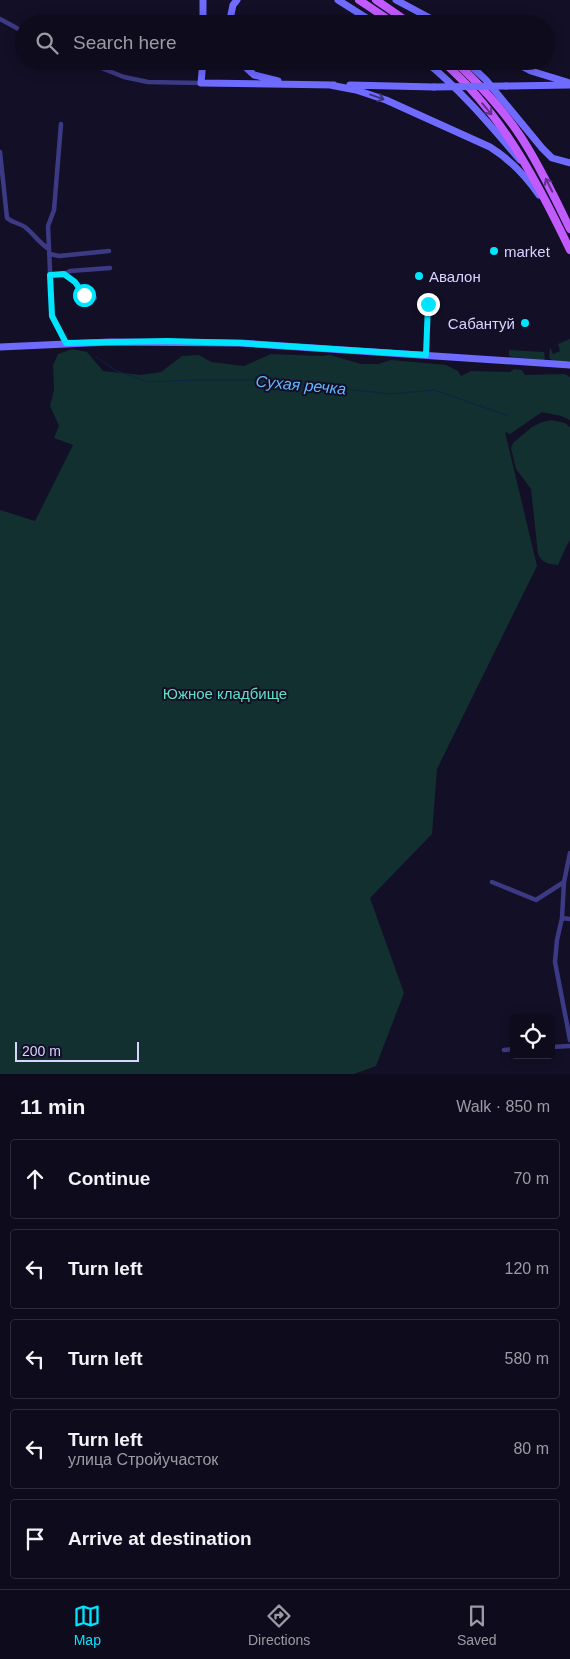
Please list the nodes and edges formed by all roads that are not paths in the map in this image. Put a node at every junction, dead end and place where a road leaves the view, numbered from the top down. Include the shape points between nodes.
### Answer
1 (203, 0) edge
2 (237, 0) edge
3 (338, 0) edge
4 (359, 0) edge
5 (376, 0) edge
6 (396, 0) edge
7 (203, 15) edge
8 (230, 15) edge
9 (362, 15) edge
10 (382, 15) edge
11 (398, 15) edge
12 (424, 15) edge
13 (0, 20) edge
14 (15, 28) edge
15 (106, 70) edge
16 (202, 70) edge
17 (249, 70) edge
18 (437, 70) edge
19 (451, 70) edge
20 (464, 70) edge
21 (475, 70) edge
22 (529, 70) edge
23 (201, 83) junction
24 (293, 84) junction
25 (570, 84) edge
26 (330, 85) junction
27 (549, 85) junction
28 (570, 90) edge
29 (61, 124) dead end
30 (0, 152) edge
31 (570, 163) edge
32 (1, 166) edge
33 (531, 173) junction
34 (554, 217) junction
35 (570, 229) edge
36 (570, 250) edge
37 (109, 251) dead end
38 (49, 252) junction
39 (110, 268) dead end
40 (64, 274) junction
41 (50, 275) junction
42 (95, 298) dead end
43 (428, 304) dead end
44 (66, 343) junction
45 (0, 347) edge
46 (426, 355) junction
47 (570, 365) edge
48 (570, 853) edge
49 (492, 882) dead end
50 (564, 882) junction
51 (562, 918) junction
52 (570, 919) edge
53 (568, 1024) edge
54 (570, 1040) edge
55 (570, 1046) edge
56 (555, 1047) edge
57 (510, 1049) edge
58 (504, 1050) dead end

1 - 7 main road
2 - 8 main road
3 - 9 main road
4 - 10 main road
5 - 11 main road
6 - 12 main road
13 - 14 street
15 - 23 street via 148,82
16 - 23 main road
17 - 24 main road
18 - 33 main road via 476,108
19 -> 33 main road via 493,116
35 -> 20 main road via 521,136
21 - 31 main road via 552,158
22 - 25 main road
23 - 24 main road
24 - 26 main road
25 - 27 main road
26 - 27 main road, bridge
26 -> 34 main road via 386,100 490,147 525,175
27 - 28 main road
29 - 38 street via 54,210 48,226
30 - 32 street
32 - 38 street via 7,218 27,228
33 - 34 main road
34 - 36 main road
37 - 38 street via 59,256
38 - 41 street
39 - 40 street
40 - 41 street
40 - 42 street via 88,298
41 - 44 street via 52,316
43 - 46 street
44 - 45 main road
44 - 46 main road via 240,343
46 - 47 main road
48 - 50 street
49 - 50 street via 536,900
50 - 51 street
51 - 52 street
51 - 53 street via 555,962
53 - 54 street
55 - 56 street
57 - 58 street

